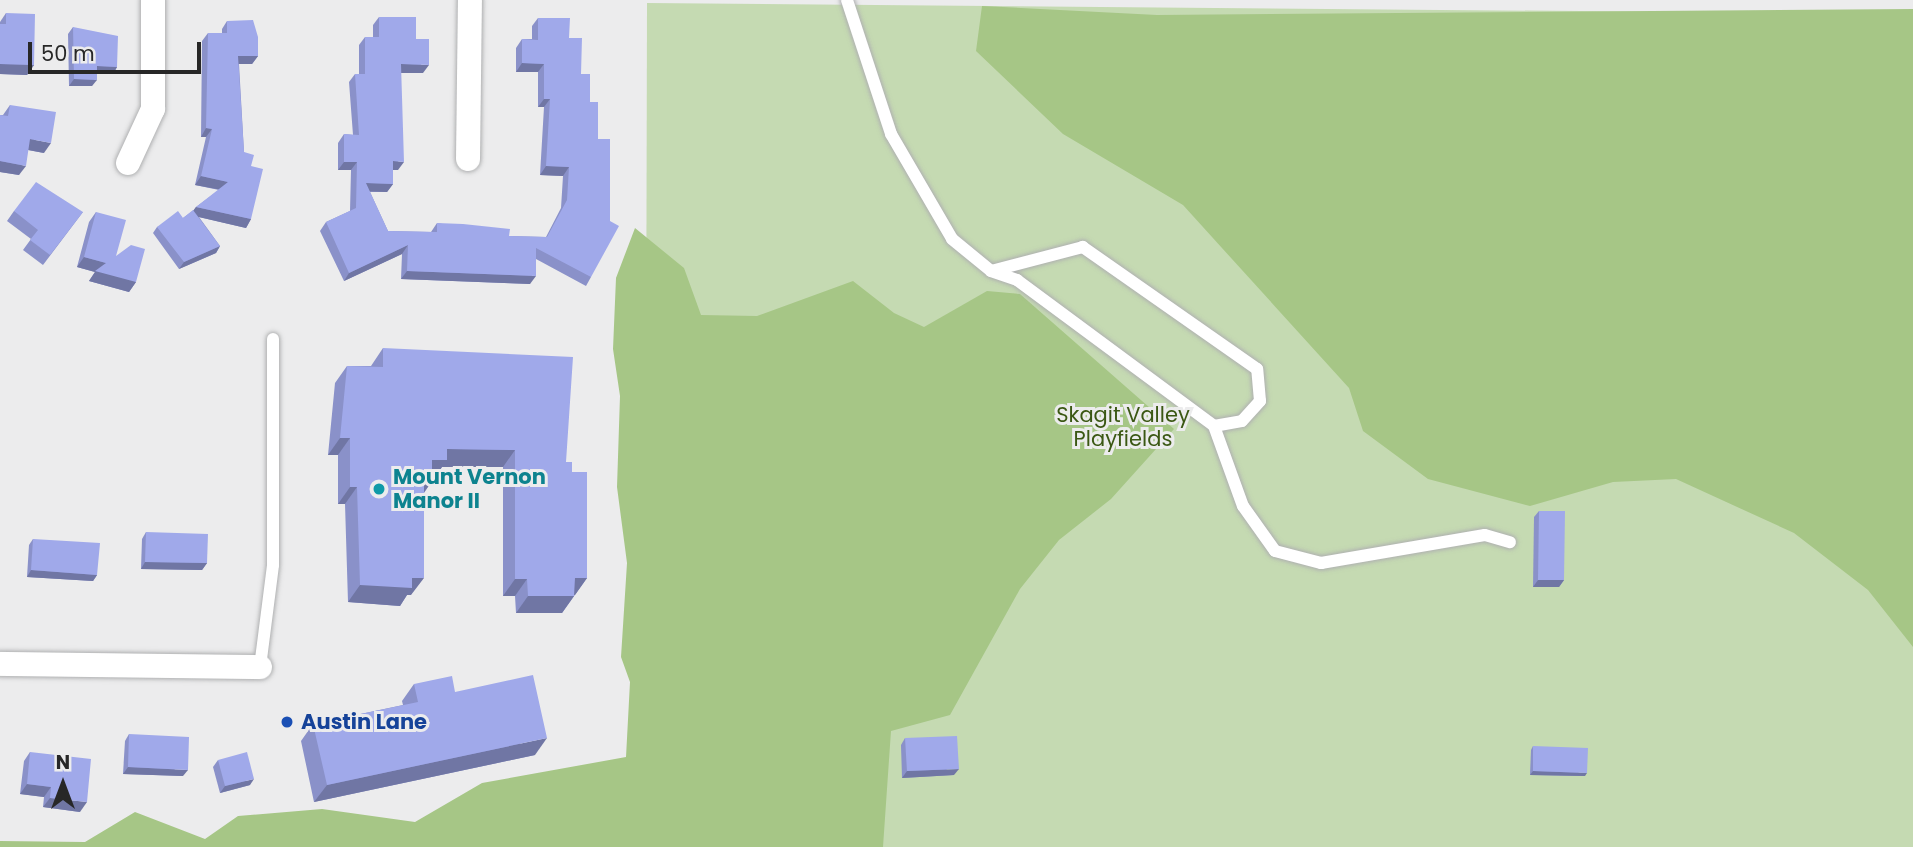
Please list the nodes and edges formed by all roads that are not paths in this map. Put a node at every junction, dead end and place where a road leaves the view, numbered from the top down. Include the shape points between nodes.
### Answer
1 (153, 0) edge
2 (470, 0) edge
3 (847, 0) edge
4 (468, 159) dead end
5 (128, 163) dead end
6 (991, 271) junction
7 (273, 339) dead end
8 (1214, 426) junction
9 (1510, 542) dead end
10 (0, 664) edge
11 (260, 667) joint

1 - 5 street via 153,109
2 - 4 street
3 - 6 lane via 891,134 952,239
6 - 8 lane via 1017,280
6 - 8 lane via 1083,247 1257,369 1259,401 1242,421
7 - 11 lane via 273,565
8 - 9 lane via 1243,506 1275,551 1321,563 1485,535
10 - 11 street

